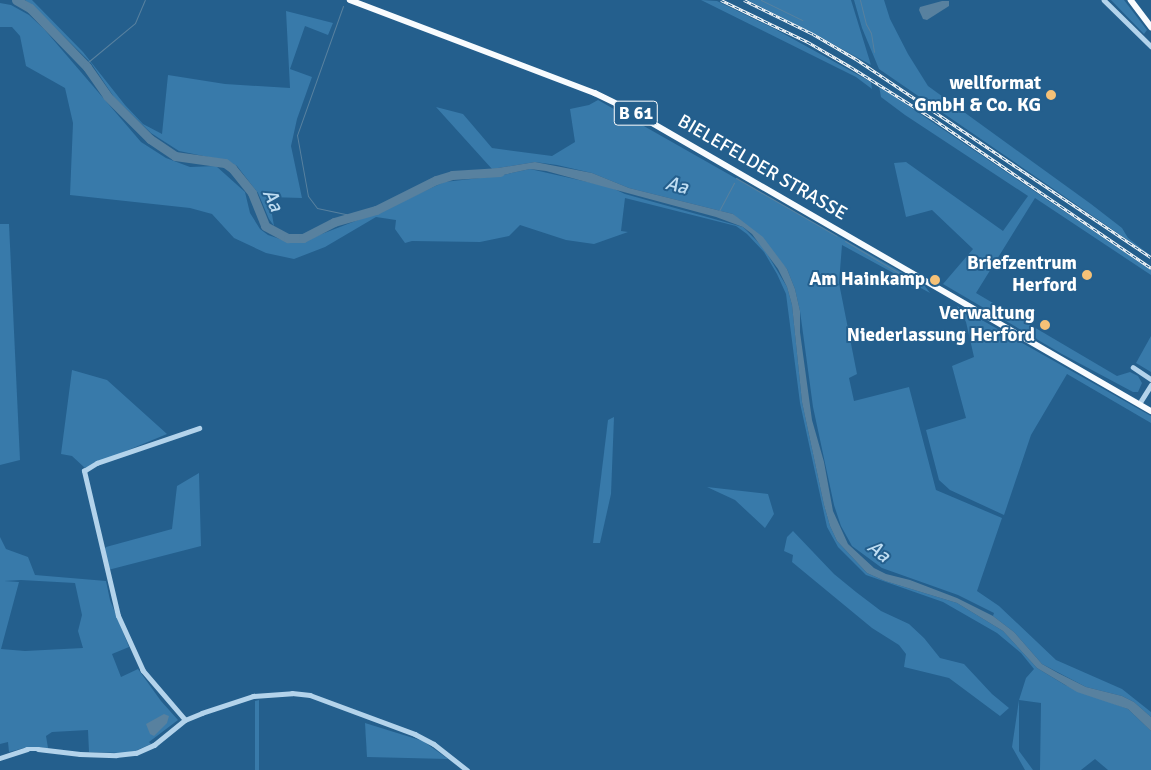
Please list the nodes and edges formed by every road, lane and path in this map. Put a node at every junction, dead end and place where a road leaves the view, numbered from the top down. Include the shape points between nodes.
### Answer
1 (350, 0) edge
2 (1104, 0) edge
3 (1131, 0) edge
4 (1151, 27) edge
5 (1151, 46) edge
6 (1134, 367) dead end
7 (1151, 379) edge
8 (1151, 385) edge
9 (1139, 404) junction
10 (1151, 411) edge
11 (200, 428) dead end
12 (185, 720) junction
13 (0, 758) edge
14 (467, 770) edge

1 - 9 main road, BIELEFELDER STRASSE / B 61 via 628,108
2 - 5 street
3 - 4 main road
6 - 7 street
8 - 9 street
9 - 10 main road, BIELEFELDER STRASSE / B 61
11 - 12 street via 84,470 118,616 143,671
12 - 13 street via 154,744 136,753 116,756 27,749
12 - 14 street via 253,696 300,693 415,734 434,744

